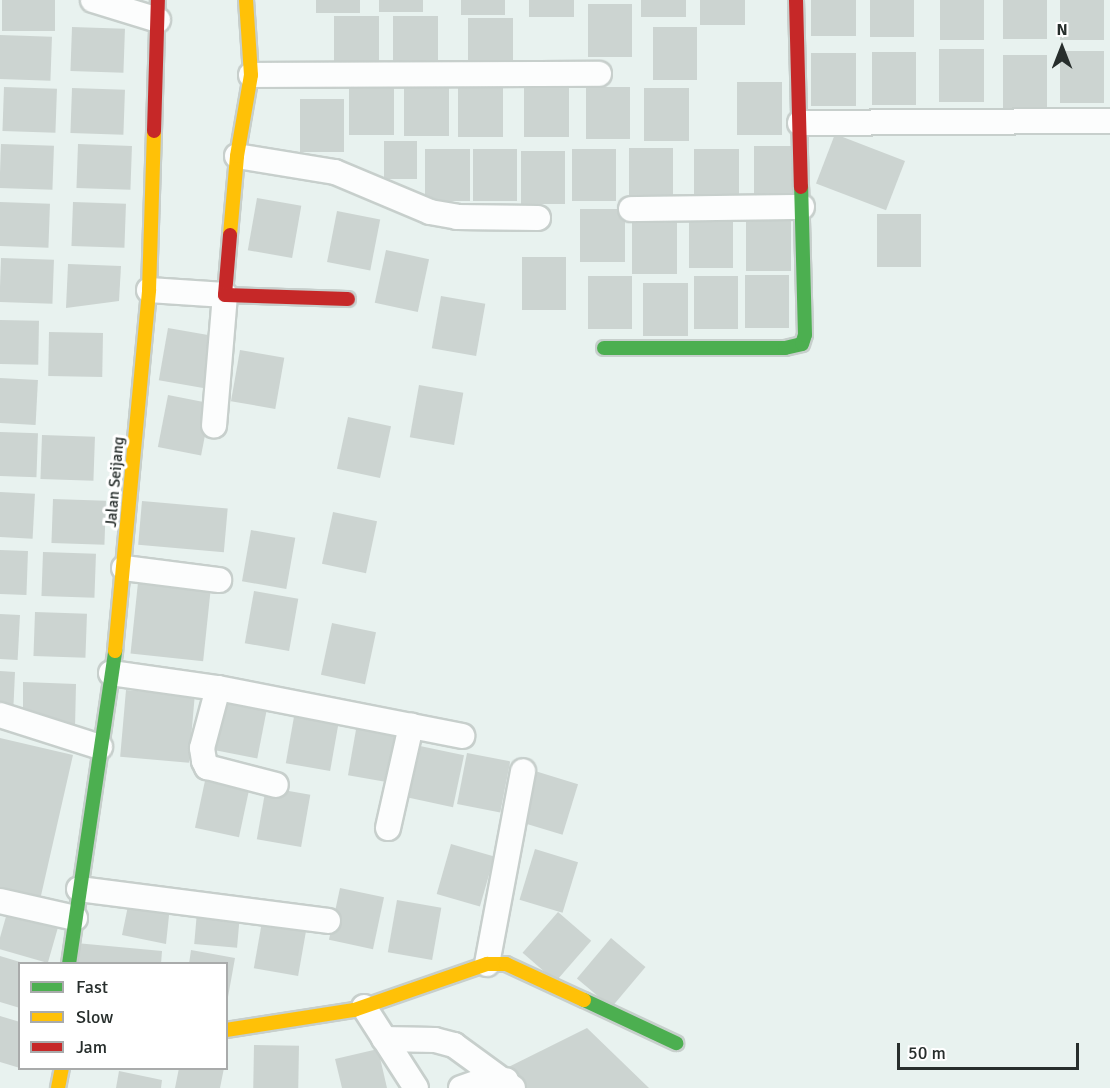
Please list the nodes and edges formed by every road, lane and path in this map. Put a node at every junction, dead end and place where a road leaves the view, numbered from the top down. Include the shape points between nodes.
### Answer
1 (93, 0) edge
2 (246, 0) edge
3 (796, 0) edge
4 (158, 10) edge
5 (599, 74) dead end
6 (251, 75) junction
7 (1110, 121) edge
8 (800, 123) junction
9 (237, 156) junction
10 (802, 207) junction
11 (631, 209) dead end
12 (538, 218) dead end
13 (148, 290) junction
14 (225, 295) junction
15 (348, 299) dead end
16 (604, 348) dead end
17 (214, 426) dead end
18 (124, 568) junction
19 (219, 580) dead end
20 (111, 673) junction
21 (218, 688) junction
22 (0, 715) edge
23 (411, 726) junction
24 (462, 736) dead end
25 (100, 747) junction
26 (523, 771) dead end
27 (276, 785) dead end
28 (388, 828) dead end
29 (79, 890) junction
30 (0, 901) edge
31 (75, 918) junction
32 (328, 921) dead end
33 (69, 962) edge
34 (488, 964) junction
35 (364, 1007) junction
36 (228, 1030) edge
37 (384, 1039) junction
38 (676, 1043) dead end
39 (62, 1070) edge
40 (510, 1084) edge
41 (58, 1088) edge
42 (417, 1088) edge
43 (461, 1088) edge

1 - 4 street
2 - 6 street
3 - 8 street
4 - 13 street, Jalan Seijang
5 - 6 street
6 - 9 street
7 - 8 street
8 - 10 street
9 - 12 street via 335,172 430,212 457,217
9 - 14 street
10 - 11 street
10 - 16 street via 802,344 785,348
13 - 14 street
13 - 18 street, Jalan Seijang
14 - 15 street
14 - 17 street
18 - 19 street
18 - 20 street, Jalan Seijang
20 - 21 street
20 - 25 street, Jalan Seijang
21 - 23 street
21 - 27 street via 202,748 204,761 207,766
22 - 25 street
23 - 24 street
23 - 28 street
25 - 29 street, Jalan Seijang
26 - 34 street
29 - 31 street, Jalan Seijang
29 - 32 street
30 - 31 street
31 - 33 street, Jalan Seijang
34 - 35 street
34 - 38 street via 506,964 527,972
35 - 36 street
35 - 37 street
37 - 40 street via 435,1040 454,1045
37 - 42 street
39 - 41 street
40 - 43 street via 481,1081

